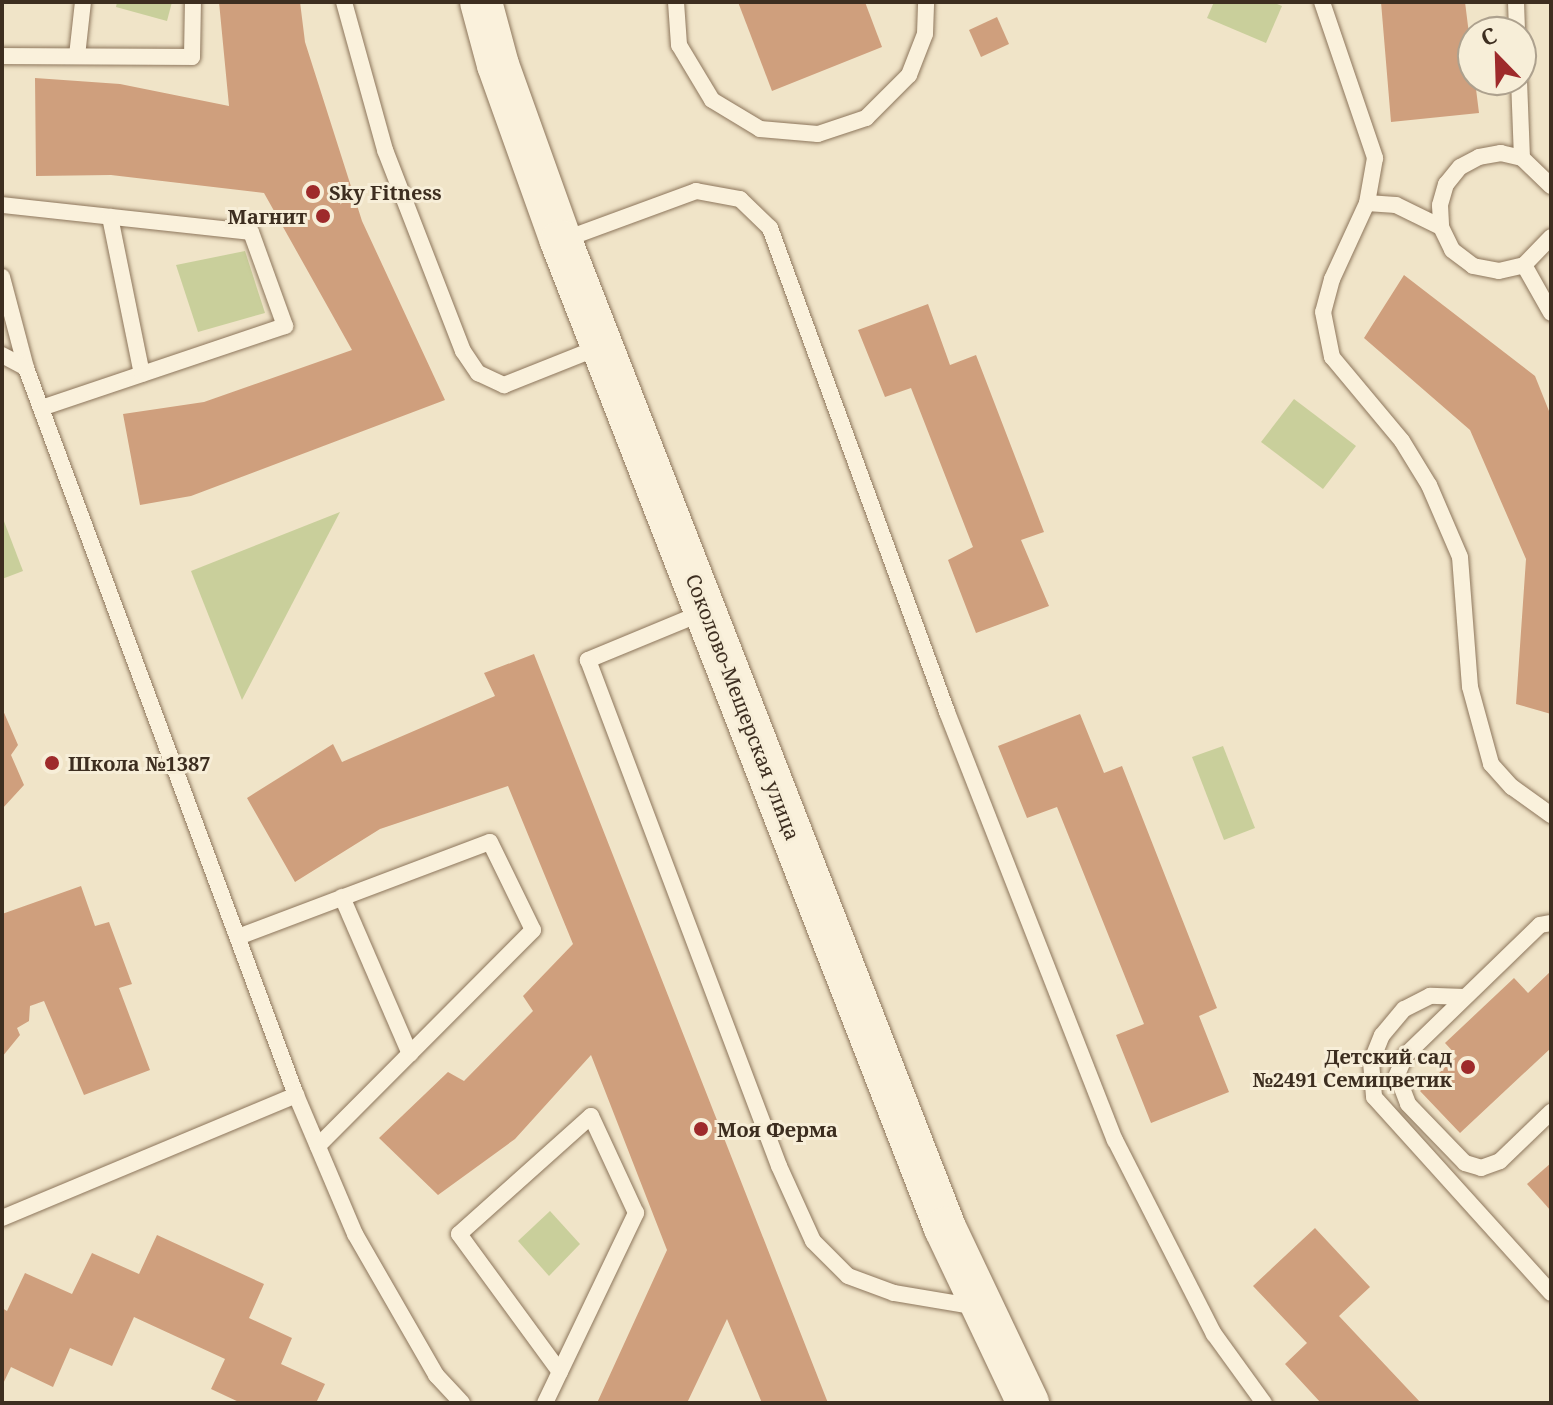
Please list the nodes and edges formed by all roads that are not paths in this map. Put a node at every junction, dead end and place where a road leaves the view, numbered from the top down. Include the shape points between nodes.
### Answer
1 (83, 2) edge
2 (193, 2) edge
3 (344, 2) edge
4 (481, 2) edge
5 (676, 2) edge
6 (926, 2) edge
7 (1322, 2) edge
8 (2, 56) edge
9 (77, 56) junction
10 (1520, 96) edge
11 (1522, 158) junction
12 (1551, 186) edge
13 (1367, 203) junction
14 (2, 205) edge
15 (110, 217) junction
16 (1441, 227) junction
17 (1551, 237) edge
18 (561, 241) junction
19 (1524, 265) junction
20 (2, 277) edge
21 (1551, 313) edge
22 (602, 346) junction
23 (2, 355) edge
24 (26, 368) junction
25 (142, 374) junction
26 (41, 408) junction
27 (705, 611) junction
28 (1551, 814) edge
29 (342, 897) junction
30 (1551, 923) edge
31 (238, 937) junction
32 (1465, 997) junction
33 (410, 1054) junction
34 (296, 1095) junction
35 (1551, 1112) edge
36 (318, 1146) junction
37 (2, 1218) edge
38 (1551, 1293) edge
39 (978, 1307) junction
40 (560, 1372) junction
41 (462, 1403) edge
42 (545, 1403) edge
43 (1028, 1403) edge
44 (1264, 1403) edge

1 - 9 lane
2 - 9 lane via 192,57
3 - 22 lane via 385,150 463,351 478,373 504,385
4 - 18 street, Соколово-Мещерская улица
5 - 6 lane via 679,45 712,100 760,129 818,134 866,118 909,75 925,34
7 - 13 lane via 1375,158
8 - 9 lane
10 - 11 lane
11 - 12 lane
11 - 16 lane via 1501,153 1460,167 1446,184
13 - 16 lane via 1396,205
13 - 28 lane via 1332,279 1323,312 1332,357 1402,441 1429,485 1460,557 1470,687 1491,764 1512,787
14 - 15 lane
15 - 25 lane
15 - 25 lane via 251,232 285,326
16 - 19 lane via 1452,250 1473,266 1499,271
17 - 19 lane
18 - 22 street, Соколово-Мещерская улица
18 - 44 lane via 696,191 740,199 770,228 953,727 1115,1140 1214,1334
19 - 21 lane
20 - 24 lane
22 - 27 street, Соколово-Мещерская улица
23 - 24 lane
24 - 26 lane
25 - 26 lane
26 - 31 lane
27 - 39 street, Соколово-Мещерская улица
27 - 39 lane via 588,660 779,1166 813,1241 848,1276 894,1293
29 - 31 lane
29 - 33 lane
29 - 33 lane via 490,842 533,930
30 - 32 lane via 1540,925
31 - 34 lane
32 - 35 lane via 1405,1056 1397,1075 1408,1104 1465,1163 1481,1168 1500,1161
32 - 38 lane via 1430,996 1404,1009 1382,1035 1371,1062 1374,1097
33 - 36 lane
34 - 36 lane
34 - 37 lane
36 - 41 lane via 355,1234 436,1375
39 - 43 street, Соколово-Мещерская улица
40 - 40 lane via 459,1234 591,1116 636,1213
40 - 42 lane

